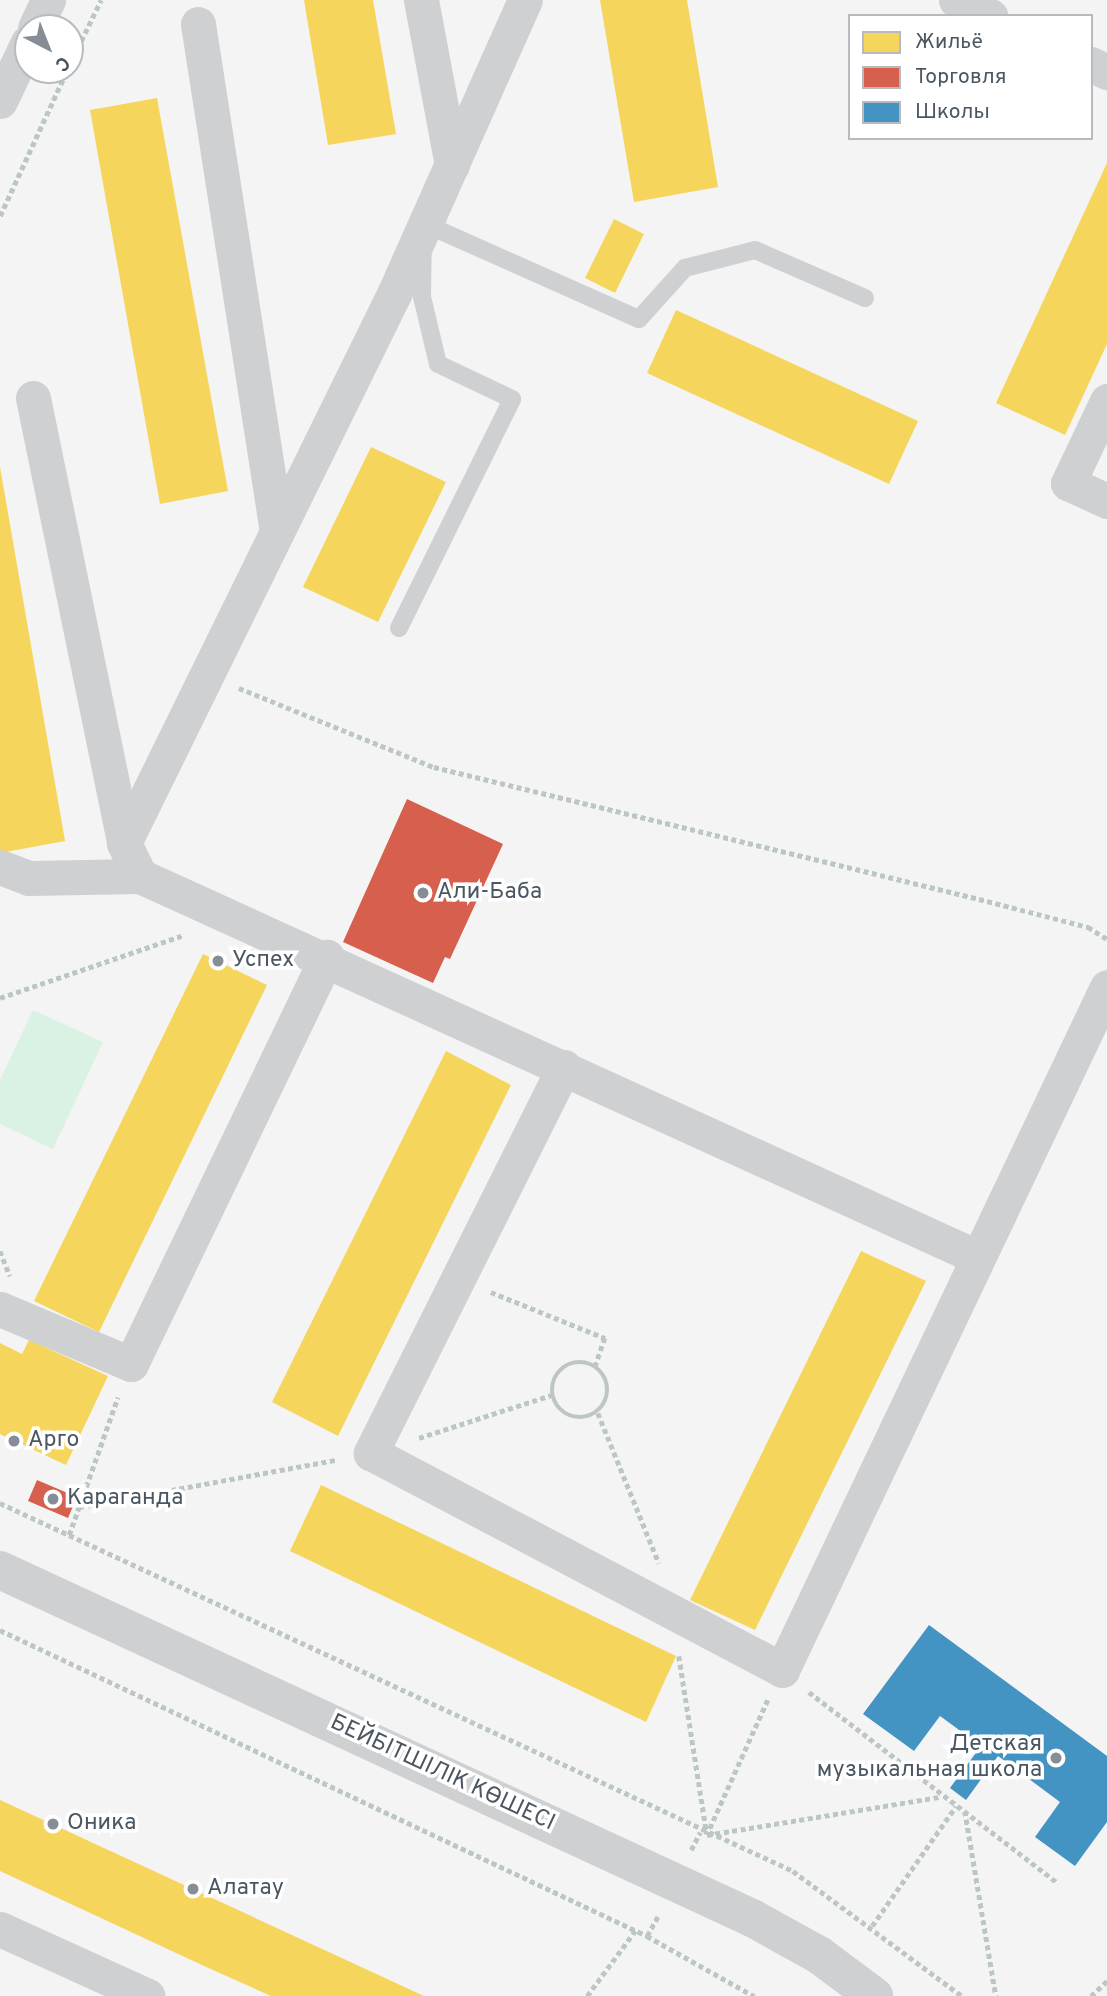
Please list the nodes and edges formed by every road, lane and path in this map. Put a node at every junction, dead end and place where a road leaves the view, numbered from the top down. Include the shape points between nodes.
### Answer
1 (101, 0) edge
2 (421, 0) edge
3 (525, 0) edge
4 (957, 0) edge
5 (986, 14) edge
6 (198, 24) dead end
7 (84, 35) edge
8 (14, 72) edge
9 (61, 84) edge
10 (0, 102) edge
11 (453, 165) junction
12 (0, 216) edge
13 (423, 223) junction
14 (864, 298) dead end
15 (33, 398) dead end
16 (1107, 401) edge
17 (1107, 501) edge
18 (277, 532) junction
19 (399, 628) dead end
20 (206, 675) junction
21 (124, 843) junction
22 (0, 867) edge
23 (140, 876) junction
24 (228, 920) junction
25 (1107, 939) edge
26 (327, 957) junction
27 (1107, 987) edge
28 (0, 998) edge
29 (564, 1067) junction
30 (978, 1257) junction
31 (459, 1278) junction
32 (0, 1309) edge
33 (131, 1364) junction
34 (595, 1367) junction
35 (551, 1395) junction
36 (371, 1453) junction
37 (0, 1503) edge
38 (79, 1507) junction
39 (69, 1535) junction
40 (0, 1570) edge
41 (0, 1630) edge
42 (782, 1670) junction
43 (940, 1797) junction
44 (956, 1805) junction
45 (965, 1811) junction
46 (707, 1835) junction
47 (1057, 1882) dead end
48 (872, 1926) junction
49 (0, 1929) edge
50 (635, 1931) junction
51 (1107, 1981) edge
52 (148, 1996) edge
53 (587, 1996) edge
54 (754, 1996) edge
55 (874, 1996) edge
56 (962, 1996) edge
57 (996, 1996) edge
58 (1091, 1996) edge

1 - 7 path
2 - 11 street
3 - 11 street
4 - 5 street
6 - 18 street
8 - 10 street
9 - 12 path
11 - 13 street
13 - 14 lane via 639,319 685,268 755,250
13 - 18 street
13 - 19 lane via 422,298 438,364 512,399
15 - 21 street
16 - 17 street via 1068,483
18 - 20 street
20 - 21 street
20 - 25 path via 434,767 979,899 1088,927
21 - 23 street
22 - 23 street via 29,878
23 - 24 street
24 - 26 street
24 - 28 path
26 - 29 street
26 - 33 street
27 - 30 street
29 - 30 street
29 - 31 street
30 - 42 street
31 - 34 path via 605,1338
31 - 36 street
32 - 33 street
33 - 38 path
34 - 35 path via 571,1362 555,1375
34 - 35 path via 606,1377 608,1396 598,1413 569,1416
35 - 36 path
36 - 38 path
36 - 42 street
37 - 39 path
38 - 39 path
39 - 46 path
40 - 55 street, БЕЙБІТШІЛІК КӨШЕСІ via 754,1919 819,1955
41 - 50 path
42 - 43 path
42 - 46 path
43 - 44 path
43 - 46 path
44 - 45 path
44 - 48 path
45 - 47 path
45 - 57 path
46 - 48 path via 793,1871
48 - 56 path
49 - 52 street
50 - 53 path
50 - 54 path
51 - 58 path

